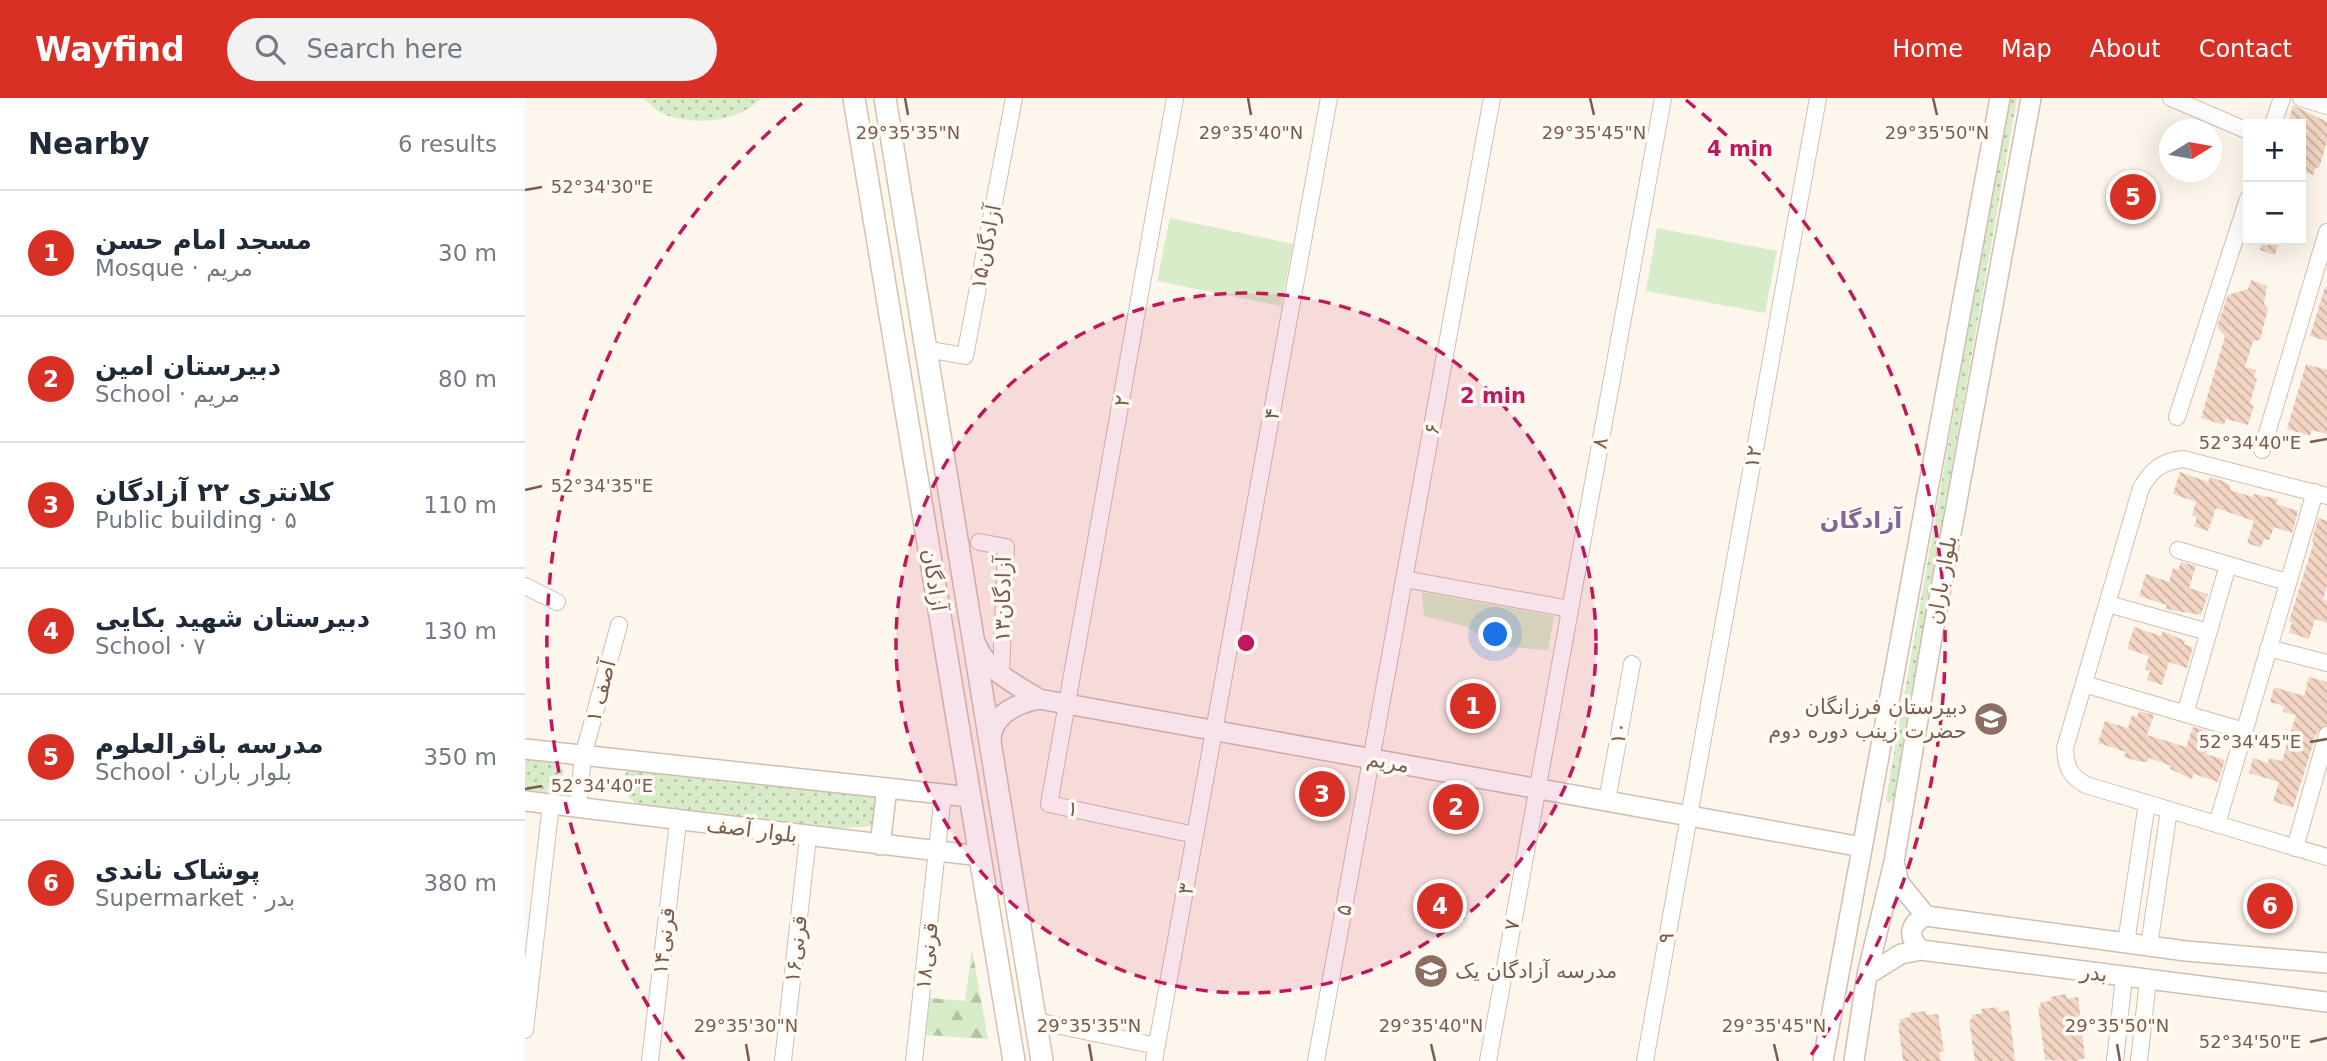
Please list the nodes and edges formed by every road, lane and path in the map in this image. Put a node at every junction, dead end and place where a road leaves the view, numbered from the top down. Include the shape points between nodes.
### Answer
1 (854, 98) edge
2 (885, 98) edge
3 (1014, 98) edge
4 (1175, 98) edge
5 (1329, 98) edge
6 (1492, 98) edge
7 (1663, 98) edge
8 (1818, 98) edge
9 (2000, 98) edge
10 (2031, 98) edge
11 (2171, 98) edge
12 (2282, 98) edge
13 (2301, 98) edge
14 (2327, 106) edge
15 (2275, 119) edge
16 (2243, 129) edge
17 (902, 205) junction
18 (873, 209) junction
19 (2243, 214) edge
20 (2327, 232) edge
21 (926, 349) junction
22 (2176, 417) dead end
23 (2262, 450) dead end
24 (2321, 494) edge
25 (979, 542) dead end
26 (2178, 550) dead end
27 (2228, 565) junction
28 (1404, 579) junction
29 (2287, 582) junction
30 (525, 586) edge
31 (557, 602) dead end
32 (2108, 604) junction
33 (1570, 609) junction
34 (619, 625) dead end
35 (1902, 630) junction
36 (2208, 632) junction
37 (1932, 636) junction
38 (973, 637) junction
39 (2268, 648) junction
40 (2327, 663) edge
41 (1632, 664) dead end
42 (1001, 675) junction
43 (2084, 684) junction
44 (1039, 699) junction
45 (1069, 705) junction
46 (2185, 713) junction
47 (1215, 731) junction
48 (2244, 731) junction
49 (2327, 735) edge
50 (991, 748) junction
51 (525, 750) edge
52 (583, 757) junction
53 (1372, 759) junction
54 (887, 788) junction
55 (1537, 789) junction
56 (943, 794) junction
57 (970, 797) junction
58 (525, 801) edge
59 (1607, 802) junction
60 (2147, 803) junction
61 (551, 804) junction
62 (578, 807) junction
63 (2169, 810) junction
64 (1688, 816) junction
65 (678, 821) junction
66 (2217, 824) junction
67 (1195, 835) junction
68 (809, 836) junction
69 (880, 845) junction
70 (1862, 847) junction
71 (2295, 848) junction
72 (939, 851) junction
73 (980, 856) junction
74 (2327, 857) edge
75 (1894, 862) junction
76 (2135, 885) junction
77 (2157, 891) junction
78 (1926, 916) junction
79 (2126, 943) junction
80 (2148, 946) junction
81 (1921, 950) junction
82 (2327, 963) edge
83 (1867, 975) junction
84 (2124, 977) junction
85 (2148, 980) junction
86 (2327, 1002) edge
87 (2121, 1007) junction
88 (2144, 1011) junction
89 (1036, 1021) junction
90 (525, 1030) edge
91 (1155, 1054) edge
92 (650, 1061) edge
93 (783, 1061) edge
94 (914, 1061) edge
95 (1014, 1061) edge
96 (1042, 1061) edge
97 (1316, 1061) edge
98 (1488, 1061) edge
99 (1645, 1061) edge
100 (1823, 1061) edge
101 (1854, 1061) edge
102 (2115, 1061) edge
103 (2139, 1061) edge

1 - 18 main road, آزادگان
2 - 17 main road, آزادگان
3 - 21 street, آزادگان۱۵ via 965,356
4 - 45 street, ۲
5 - 47 street, ۴
6 - 28 street, ۶
7 - 33 street, ۸
8 - 64 street, ۱۲
9 - 35 street, بلوار باران
10 - 37 street, بلوار باران
11 - 16 street
12 - 15 street
13 - 14 street
17 - 18 main road
17 - 21 main road, آزادگان
18 - 57 main road, آزادگان
19 - 22 street
20 - 23 street
21 - 38 main road, آزادگان
24 - 29 street
24 - 32 street via 2183,459 2166,461 2150,471 2141,488
25 - 42 street, آزادگان۱۳ via 1006,547
26 - 27 street
27 - 29 street
27 - 36 street
28 - 33 street
28 - 53 street, ۶
29 - 39 street
30 - 31 street
32 - 36 street
32 - 43 street
33 - 55 street, ۸
34 - 52 street, ۱ آصف
35 - 37 street
35 - 70 street, بلوار باران
36 - 46 street
37 - 75 street, بلوار باران
38 - 42 street via 980,654
38 - 50 main road, آزادگان
39 - 40 street
39 - 48 street
41 - 59 street, ۱۰
42 - 44 street
43 - 46 street
43 - 60 street via 2065,748 2072,777
44 - 45 street, مریم
44 - 50 street via 1017,703 1001,716 991,730
45 - 47 street, مریم
45 - 67 street, ۱ via 1049,804
46 - 48 street
47 - 53 street, مریم
47 - 67 street, ۳
48 - 66 street
49 - 71 street
50 - 89 main road, آزادگان
51 - 52 street
52 - 54 street
52 - 62 street, ۱ آصف
53 - 55 street, مریم
53 - 97 street, ۵
54 - 56 street
54 - 69 street
55 - 59 street, مریم
55 - 98 street, ۷
56 - 57 street
56 - 72 street, قرنی۱۸
57 - 73 main road, آزادگان
58 - 61 street, بلوار آصف
59 - 64 street, مریم
60 - 63 street
60 - 76 street
61 - 62 street, بلوار آصف
61 - 90 street
62 - 65 street, بلوار آصف
63 - 66 street
63 - 77 street
64 - 70 street, مریم
64 - 99 street, ۹
65 - 68 street, بلوار آصف
65 - 92 street, قرنی۱۴
66 - 71 street
67 - 91 street, ۳
68 - 69 street, بلوار آصف
68 - 93 street, قرنی۱۶
69 - 72 street, بلوار آصف
70 - 100 street, بلوار باران
71 - 74 street
72 - 73 street, بلوار آصف
72 - 94 street, قرنی۱۸
73 - 95 main road, آزادگان
75 - 78 street via 1899,883
75 - 83 street, بلوار باران
76 - 77 street
76 - 79 street
77 - 80 street
78 - 79 street, بدر
78 - 81 street via 1910,931 1912,943
79 - 80 street, بدر
80 - 82 street, بدر
81 - 83 street, بدر via 1901,954
81 - 84 street, بدر
83 - 101 street, بلوار باران
84 - 85 street, بدر
84 - 87 street
85 - 86 street, بدر
85 - 88 street
87 - 88 street
87 - 102 street
88 - 103 street
89 - 91 street
89 - 96 main road, آزادگان

